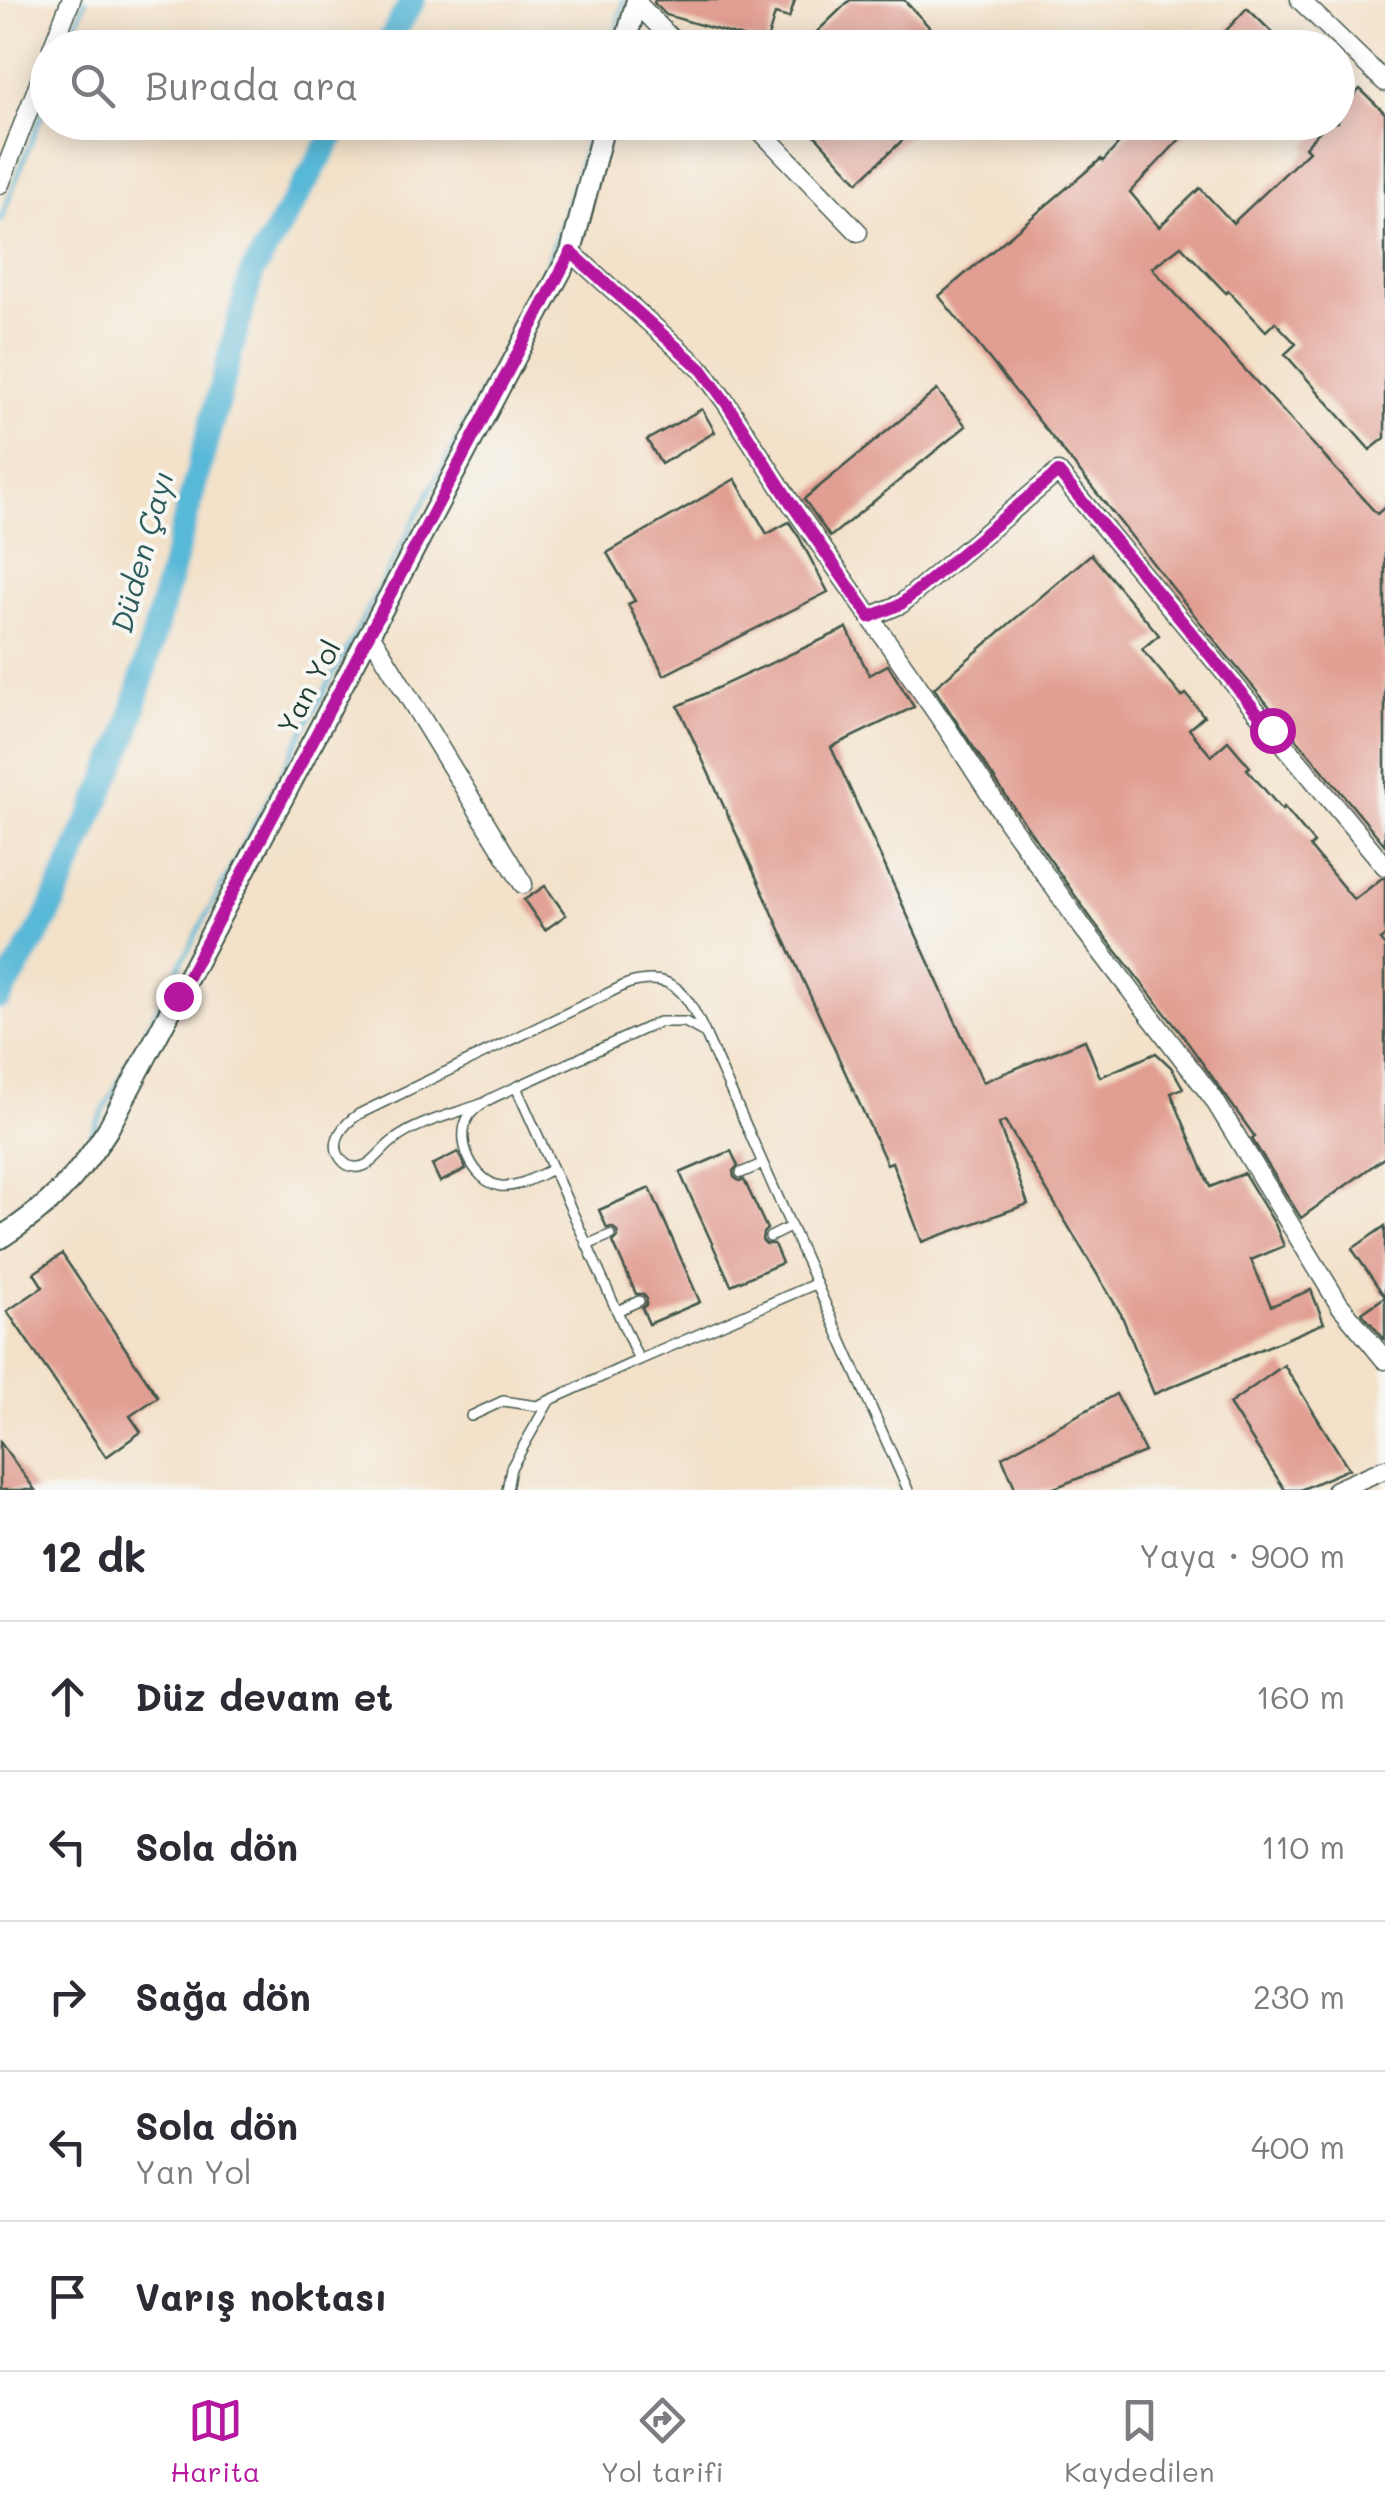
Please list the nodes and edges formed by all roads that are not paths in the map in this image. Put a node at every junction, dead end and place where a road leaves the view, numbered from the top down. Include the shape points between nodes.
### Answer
1 (70, 0) edge
2 (1300, 0) edge
3 (637, 1) edge
4 (59, 30) edge
5 (629, 30) edge
6 (664, 30) edge
7 (1331, 30) edge
8 (1355, 53) edge
9 (1385, 82) edge
10 (30, 106) edge
11 (600, 140) edge
12 (769, 140) edge
13 (0, 184) edge
14 (858, 232) dead end
15 (571, 252) junction
16 (870, 617) junction
17 (369, 632) junction
18 (1385, 866) edge
19 (523, 884) dead end
20 (705, 1034) junction
21 (516, 1087) junction
22 (480, 1104) junction
23 (762, 1164) junction
24 (552, 1169) junction
25 (741, 1173) dead end
26 (790, 1228) junction
27 (610, 1235) dead end
28 (770, 1236) dead end
29 (0, 1238) edge
30 (587, 1245) junction
31 (815, 1284) junction
32 (639, 1301) dead end
33 (616, 1311) junction
34 (639, 1360) junction
35 (1385, 1360) edge
36 (550, 1400) junction
37 (470, 1416) dead end
38 (1385, 1469) edge
39 (507, 1490) edge
40 (908, 1490) edge
41 (1336, 1490) edge

1 - 4 street
2 - 7 street
3 - 5 street
3 - 6 street
8 - 9 street
10 - 13 street
11 - 15 street, Yan Yol
12 - 14 street
15 - 16 street via 702,370
15 - 17 street, Yan Yol
16 - 18 street via 901,604 1058,472
16 - 35 street via 1083,928 1213,1098 1339,1304
17 - 19 street
17 - 29 street, Yan Yol via 108,1129 76,1176
20 - 21 lane via 685,1022 658,1022
20 - 22 lane via 674,985 655,979 627,984 359,1114 338,1136 338,1153 357,1168 407,1132
20 - 23 lane
21 - 22 lane
21 - 24 lane
22 - 24 lane via 462,1136 482,1176 498,1186 516,1185
23 - 25 lane
23 - 26 lane
24 - 30 lane
26 - 28 lane
26 - 31 lane
27 - 30 lane
30 - 33 lane
31 - 34 lane
31 - 40 lane
32 - 33 lane
33 - 34 lane
34 - 36 lane
36 - 37 lane via 536,1406 503,1402
36 - 39 lane
38 - 41 street

